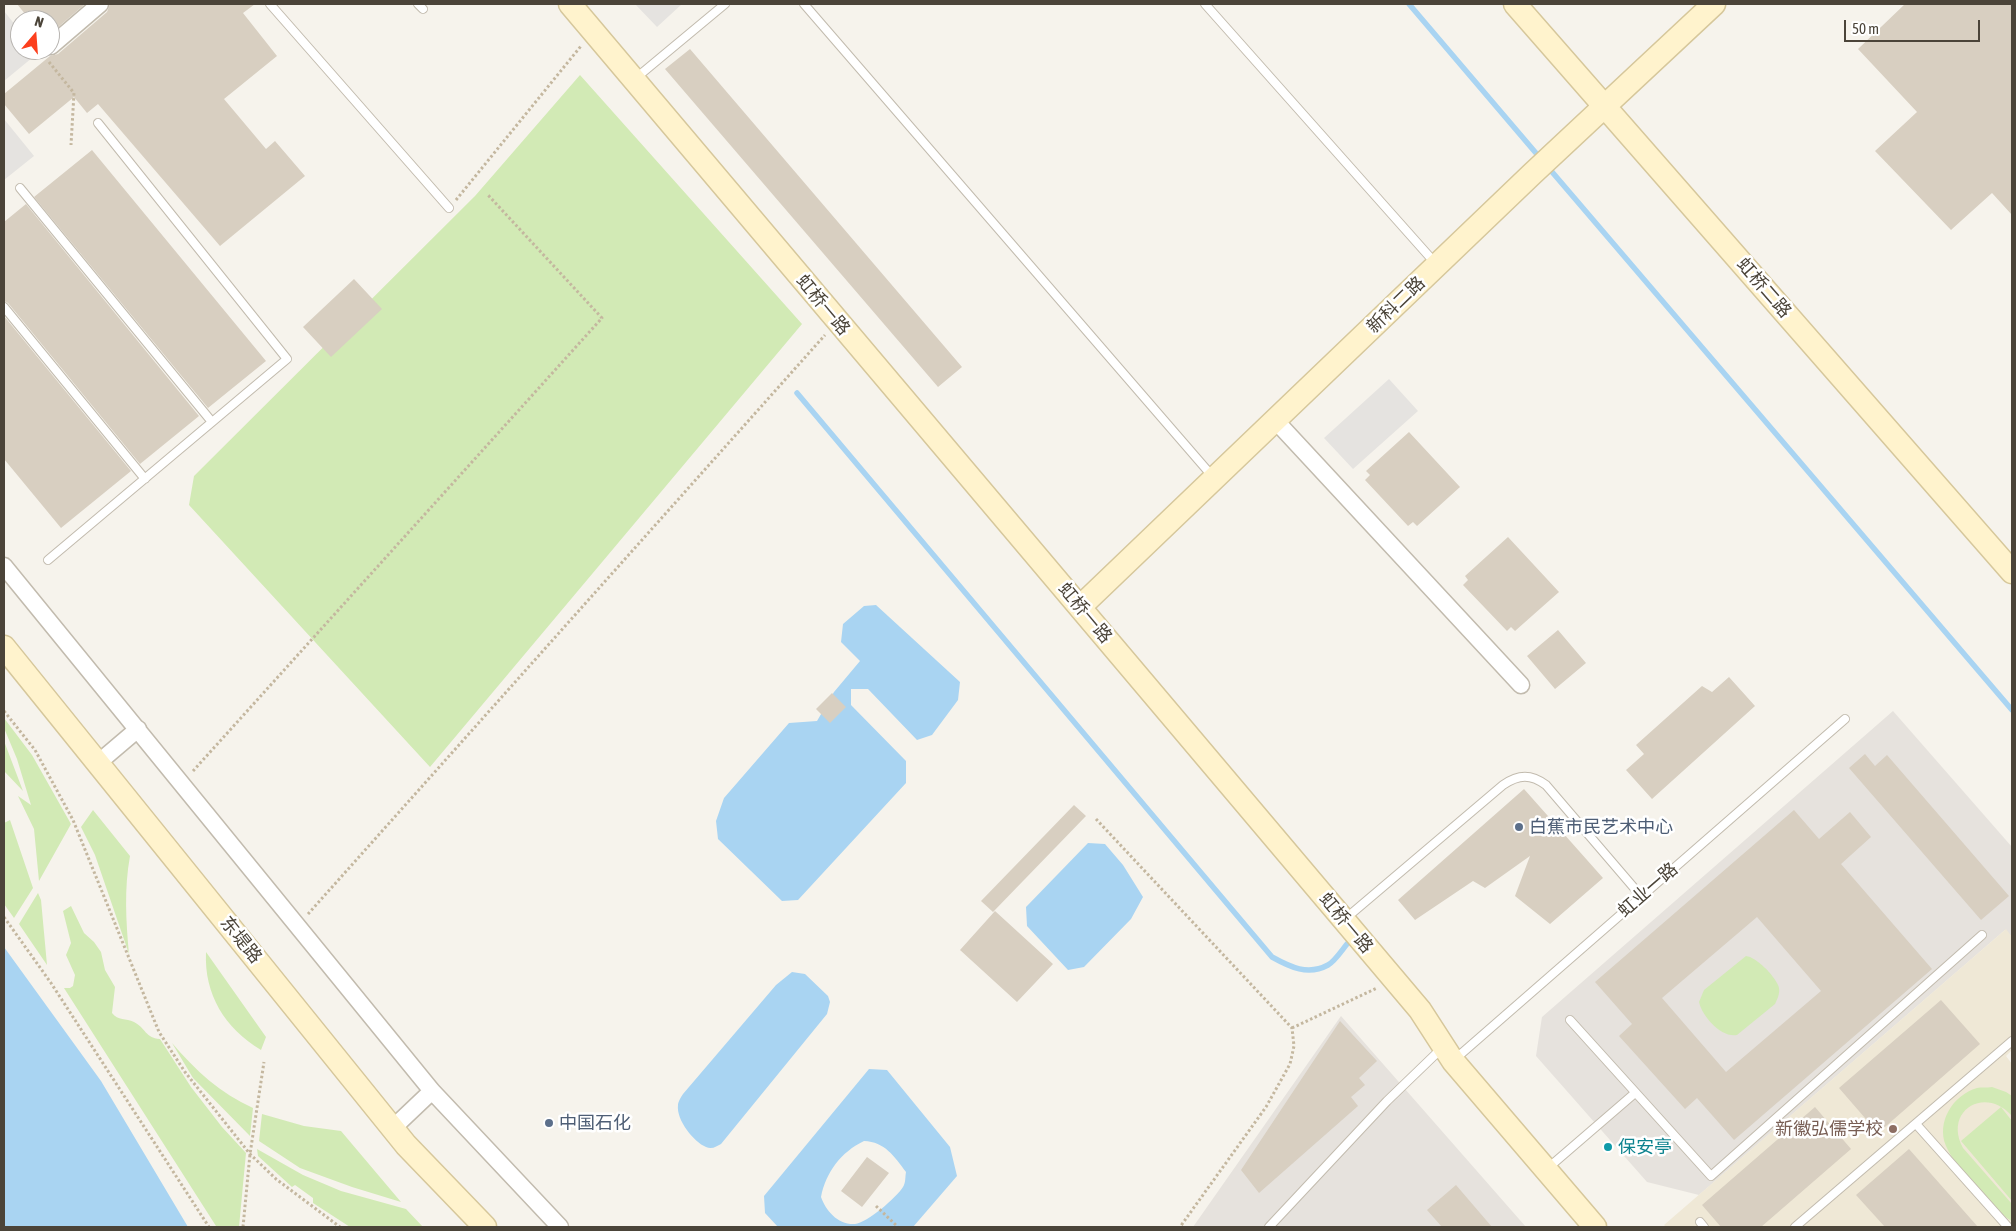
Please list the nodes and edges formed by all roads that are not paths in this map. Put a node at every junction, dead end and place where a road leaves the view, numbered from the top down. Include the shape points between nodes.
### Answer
1 (100, 4) edge
2 (270, 4) edge
3 (570, 4) edge
4 (726, 4) edge
5 (804, 4) edge
6 (1205, 4) edge
7 (1515, 4) edge
8 (1714, 4) edge
9 (60, 42) edge
10 (634, 80) junction
11 (1605, 106) junction
12 (98, 123) dead end
13 (20, 188) dead end
14 (449, 208) road end
15 (1437, 265) junction
16 (4, 307) edge
17 (1275, 420) junction
18 (212, 422) junction
19 (145, 478) junction
20 (1214, 479) junction
21 (48, 560) dead end
22 (4, 566) edge
23 (2012, 572) edge
24 (1080, 607) junction
25 (4, 647) edge
26 (1521, 685) dead end
27 (1844, 719) dead end
28 (138, 729) junction
29 (98, 763) junction
30 (1641, 896) junction
31 (1344, 921) junction
32 (1982, 935) dead end
33 (1570, 1020) dead end
34 (2012, 1042) edge
35 (1448, 1054) junction
36 (432, 1091) junction
37 (1635, 1093) junction
38 (1916, 1124) junction
39 (393, 1128) junction
40 (1546, 1169) junction
41 (485, 1227) edge
42 (560, 1227) edge
43 (1269, 1227) edge
44 (1596, 1227) edge
45 (1795, 1227) edge
46 (2008, 1227) edge

1 - 9 street
2 - 14 lane
3 - 10 street, 虹桥一路
4 - 10 lane
5 - 20 lane
6 - 15 lane
7 - 11 street, 虹桥二路
8 - 11 street, 新科二路
10 - 24 street, 虹桥一路
11 - 15 street, 新科二路
11 - 23 street, 虹桥二路
12 - 18 lane via 287,359
13 - 18 lane
15 - 17 street, 新科二路
16 - 19 lane
17 - 20 street, 新科二路
17 - 26 street
18 - 19 lane
19 - 21 lane
20 - 24 street, 新科二路
22 - 28 street
24 - 31 street, 虹桥一路
25 - 29 street, 东堤路
27 - 30 lane, 虹业一路
28 - 29 street
28 - 36 street
29 - 39 street, 东堤路
30 - 31 lane via 1546,785 1538,778 1520,776 1503,785
30 - 35 lane, 虹业一路
31 - 35 street, 虹桥一路 via 1420,1010
32 - 37 lane via 1711,1176
33 - 37 lane
34 - 38 lane
35 - 40 street, 虹桥一路
35 - 43 lane, 虹业一路 via 1387,1101
36 - 39 street
36 - 42 street
37 - 40 lane
38 - 45 lane
38 - 46 lane
39 - 41 street, 东堤路
40 - 44 street, 虹桥一路

